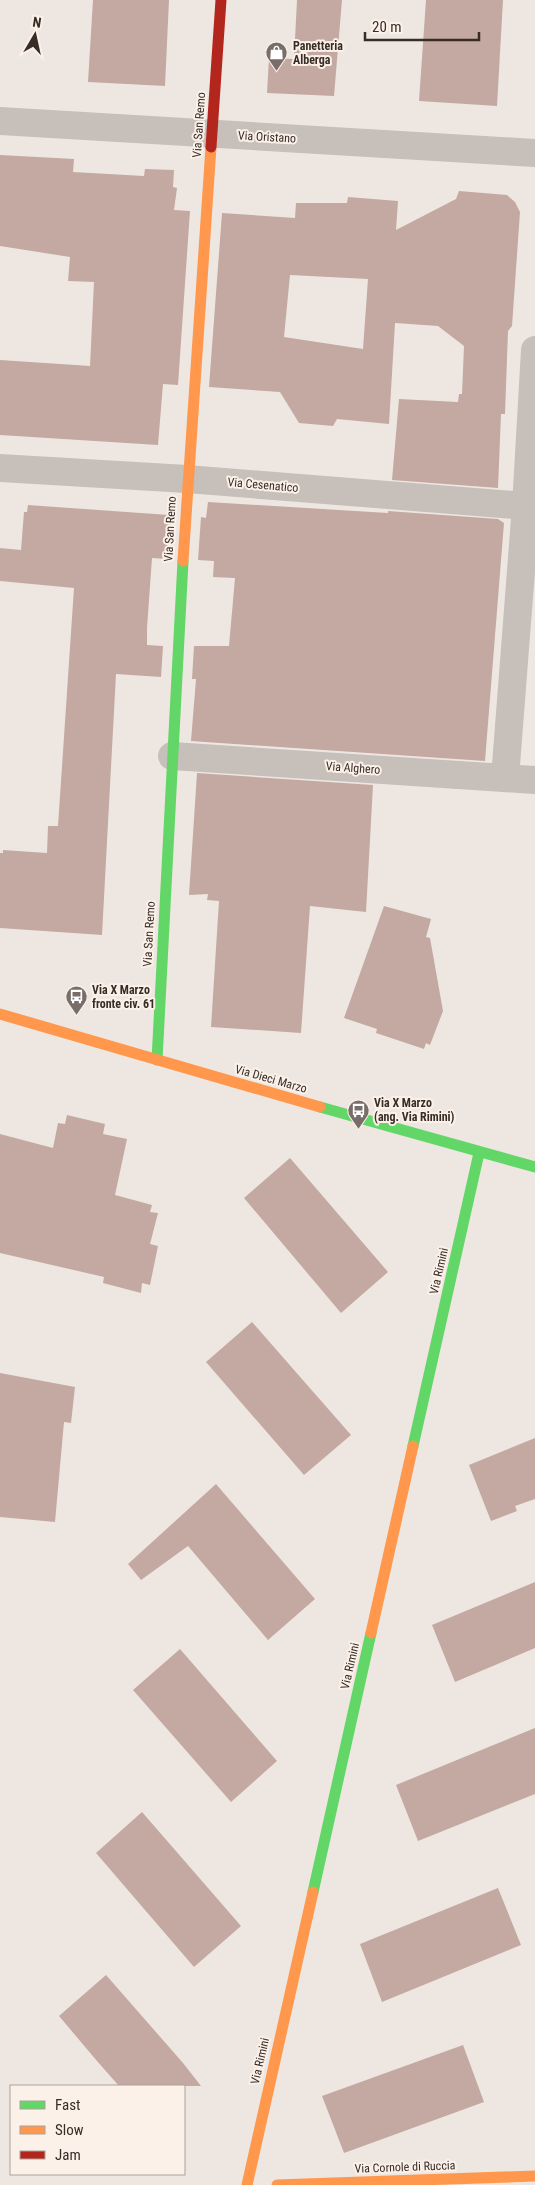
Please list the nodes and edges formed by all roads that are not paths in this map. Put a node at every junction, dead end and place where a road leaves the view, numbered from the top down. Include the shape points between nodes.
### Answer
1 (221, 0) edge
2 (0, 121) edge
3 (213, 134) junction
4 (535, 154) edge
5 (535, 350) edge
6 (0, 468) edge
7 (187, 479) junction
8 (526, 506) junction
9 (172, 756) junction
10 (505, 778) junction
11 (535, 780) edge
12 (0, 1014) edge
13 (157, 1060) junction
14 (479, 1153) junction
15 (535, 1167) edge
16 (535, 2176) edge
17 (247, 2185) edge
18 (277, 2185) edge

1 - 3 street, Via San Remo
2 - 3 street, Via Oristano
3 - 4 street, Via Oristano
3 - 7 street, Via San Remo
5 - 8 street
6 - 7 street, Via Cesenatico
7 - 8 street, Via Cesenatico
7 - 9 street, Via San Remo
8 - 10 street
9 - 10 street, Via Alghero
9 - 13 street, Via San Remo
10 - 11 street, Via Alghero
12 - 13 street, Via Dieci Marzo
13 - 14 street, Via Dieci Marzo
14 - 15 street, Via Dieci Marzo
14 - 17 street, Via Rimini
16 - 18 street, Via Cornole di Ruccia

